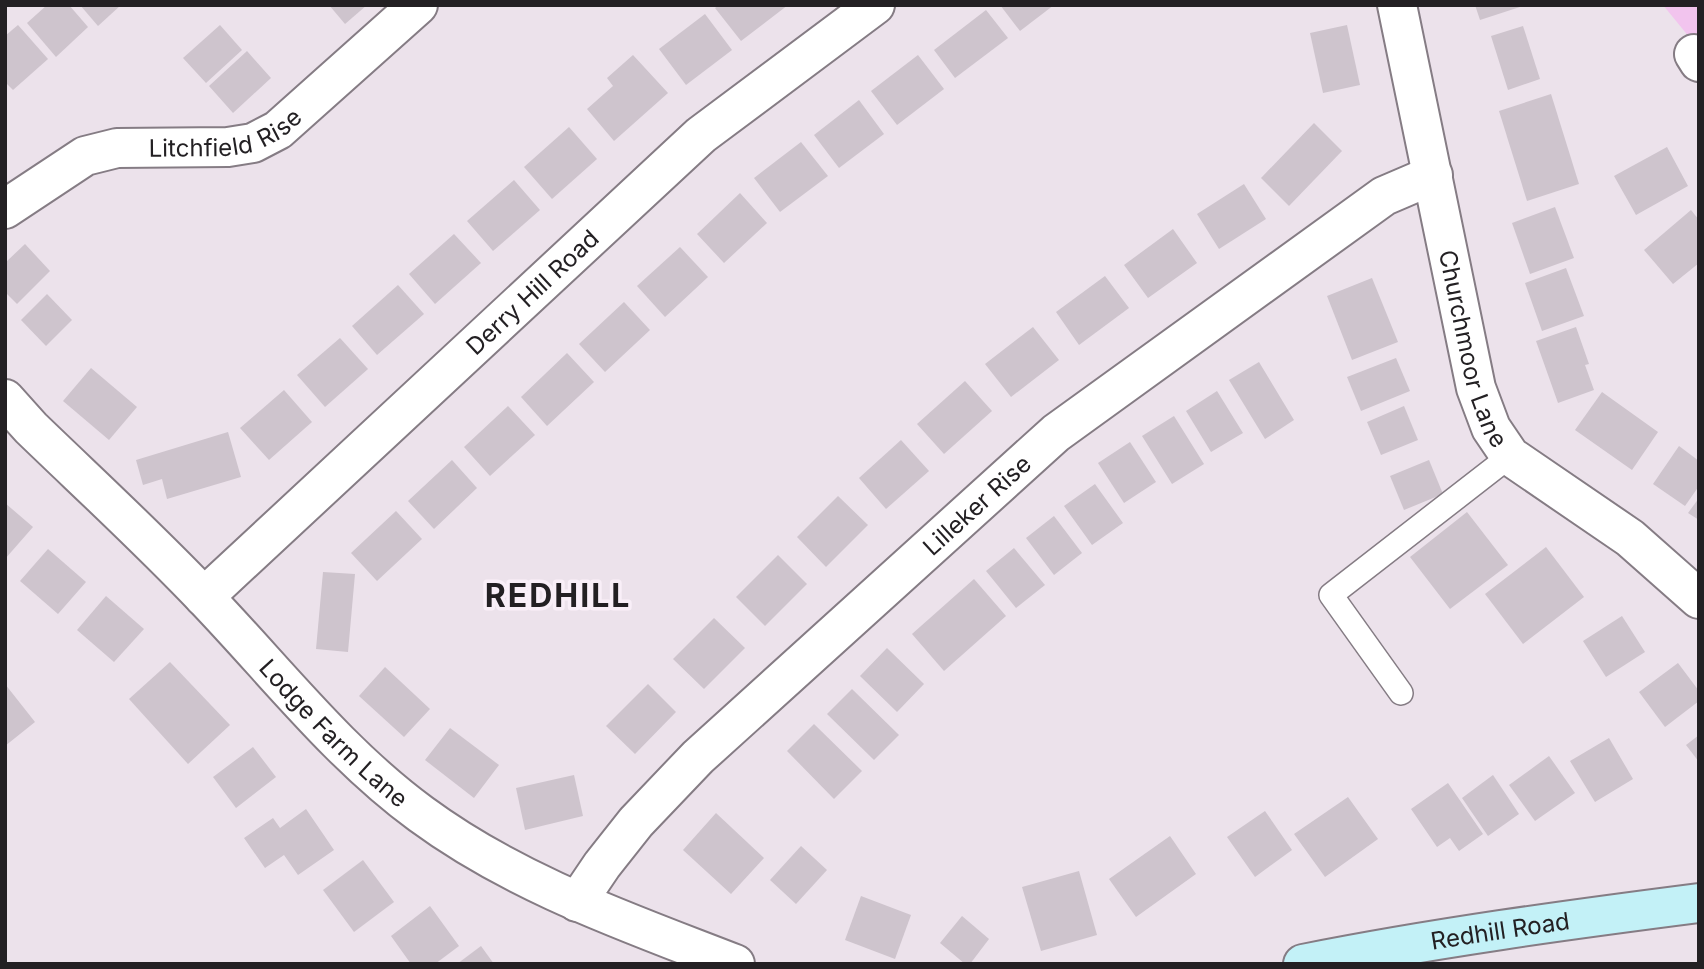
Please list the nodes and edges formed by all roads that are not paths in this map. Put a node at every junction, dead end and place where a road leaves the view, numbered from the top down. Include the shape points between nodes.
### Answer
1 (418, 5) edge
2 (875, 5) edge
3 (1397, 5) edge
4 (1433, 175) junction
5 (5, 209) edge
6 (5, 399) edge
7 (1510, 456) junction
8 (204, 597) junction
9 (1699, 599) edge
10 (1401, 693) dead end
11 (577, 902) junction
12 (1699, 903) edge
13 (1399, 954) edge
14 (735, 964) edge
15 (1303, 964) edge

1 - 5 street, Litchfield Rise via 278,130 253,143 228,148 117,148 85,156
2 - 8 street, Derry Hill Road via 701,135
3 - 4 street, Churchmoor Lane
4 - 7 street, Churchmoor Lane via 1476,388 1491,428
4 - 11 street, Lilleker Rise via 1384,196 1056,433 698,757 636,822
6 - 8 street, Lodge Farm Lane
7 - 9 street, Churchmoor Lane via 1630,538
7 - 10 lane via 1331,595
8 - 11 street, Lodge Farm Lane via 338,742 421,814 497,864
11 - 14 street, Lodge Farm Lane
12 - 13 street, Redhill Road via 1553,921
13 - 15 street, Redhill Road

